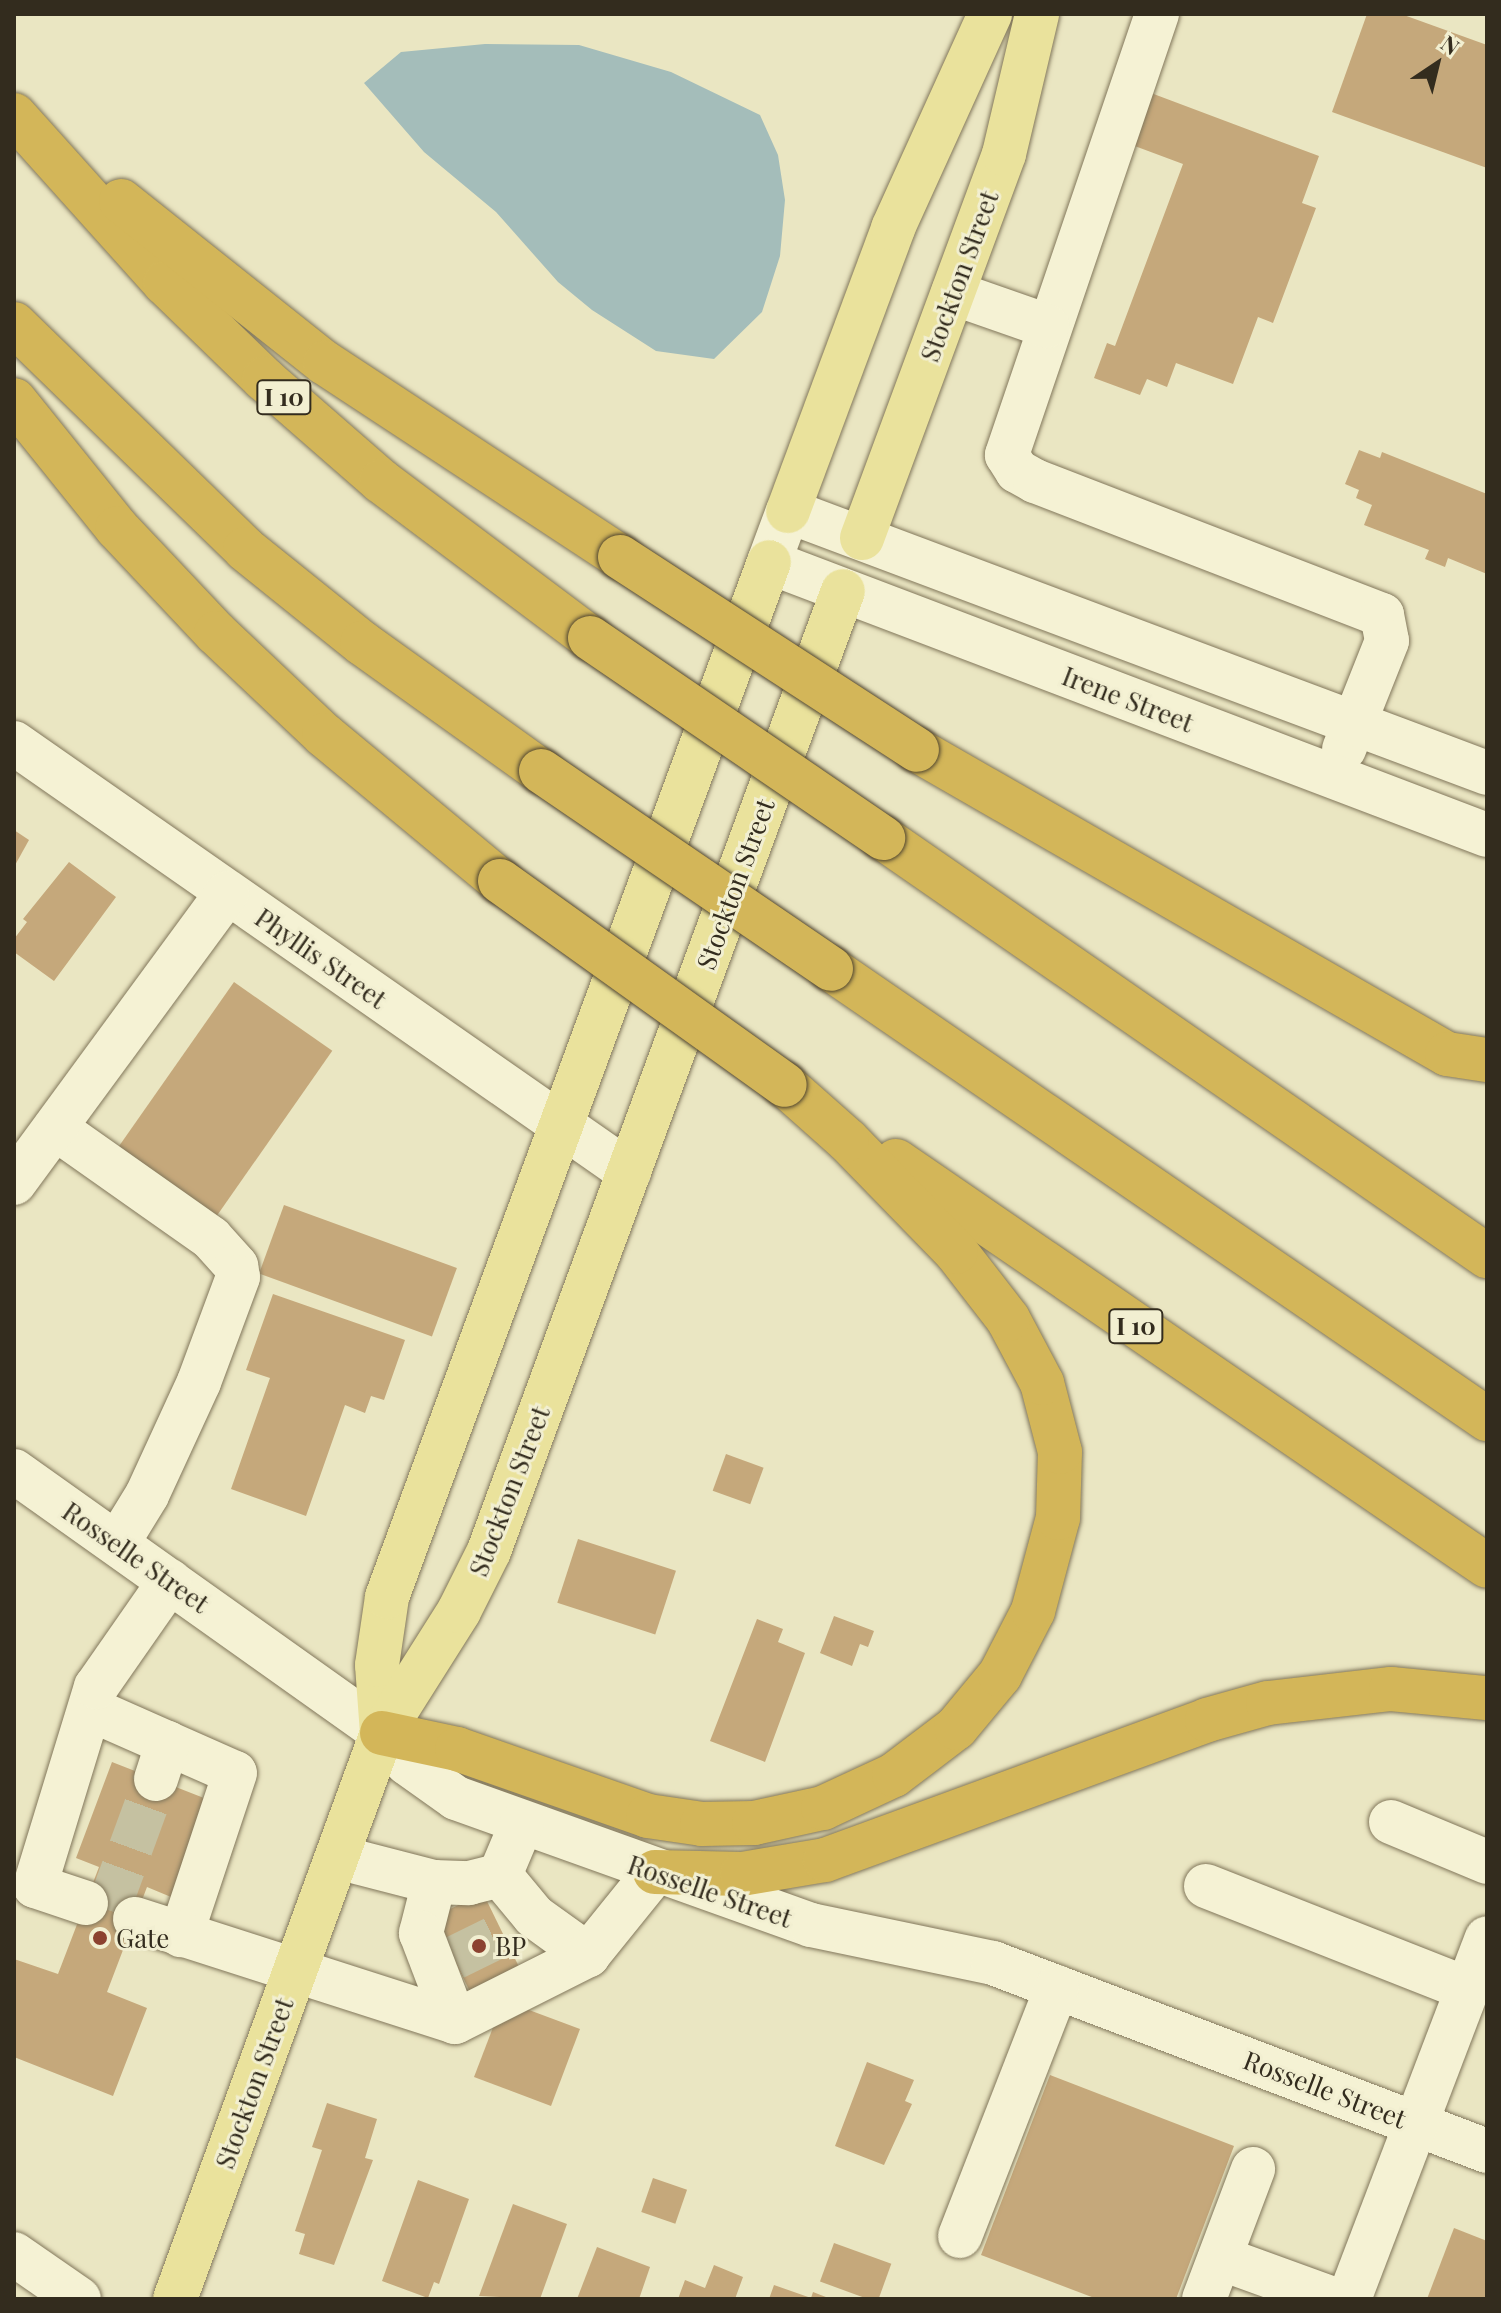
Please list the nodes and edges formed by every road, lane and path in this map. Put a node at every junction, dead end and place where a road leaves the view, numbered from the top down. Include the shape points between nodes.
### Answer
1 (990, 14) edge
2 (1037, 14) edge
3 (1157, 14) edge
4 (14, 102) edge
5 (14, 115) edge
6 (953, 293) junction
7 (14, 324) edge
8 (1047, 326) junction
9 (14, 400) edge
10 (788, 511) junction
11 (862, 538) junction
12 (769, 562) junction
13 (843, 591) junction
14 (1354, 724) junction
15 (14, 743) edge
16 (1487, 773) edge
17 (1333, 777) junction
18 (1487, 835) edge
19 (227, 893) junction
20 (1487, 1060) edge
21 (785, 1085) junction
22 (561, 1127) junction
23 (55, 1128) junction
24 (629, 1172) junction
25 (14, 1183) edge
26 (1487, 1256) edge
27 (1487, 1419) edge
28 (14, 1471) edge
29 (117, 1544) junction
30 (1487, 1566) edge
31 (170, 1581) junction
32 (1487, 1698) edge
33 (90, 1709) junction
34 (382, 1733) junction
35 (1391, 1822) dead end
36 (522, 1823) junction
37 (337, 1857) junction
38 (1487, 1862) edge
39 (655, 1872) junction
40 (500, 1875) junction
41 (434, 1882) junction
42 (1206, 1886) dead end
43 (86, 1903) dead end
44 (135, 1919) dead end
45 (181, 1935) junction
46 (1487, 1938) edge
47 (588, 1955) junction
48 (294, 1973) junction
49 (1057, 1987) junction
50 (1467, 1989) junction
51 (455, 2022) junction
52 (1413, 2123) junction
53 (1487, 2151) edge
54 (1253, 2169) dead end
55 (960, 2236) dead end
56 (1220, 2258) junction
57 (23, 2274) edge
58 (79, 2299) edge
59 (175, 2299) edge
60 (1204, 2299) edge
61 (1333, 2299) edge
62 (1349, 2299) edge

1 - 10 main road, Stockton Street via 893,228
2 - 6 main road, Stockton Street via 1004,154
3 - 8 street
4 - 20 highway, bridge via 66,154 253,310 395,412 917,750 1447,1054
5 - 26 highway, I 10, bridge via 165,283 381,481 590,638
6 - 8 street
6 - 11 main road, Stockton Street
7 - 27 highway, bridge via 245,549 406,676
8 - 14 street via 1007,446 1010,463 1035,481 1375,610 1387,622 1387,641
9 - 21 highway, I 10, bridge via 117,528 216,633 324,735 500,881
10 - 11 street
10 - 12 street, Stockton Street
11 - 13 street, Stockton Street
11 - 14 street
12 - 13 street, Irene Street
12 - 22 main road, Stockton Street
13 - 17 street, Irene Street
13 - 24 main road, Stockton Street
14 - 16 street
14 - 17 street
15 - 19 street, Phyllis Street
17 - 18 street, Irene Street
19 - 22 street, Phyllis Street
19 - 23 street
21 - 30 highway, I 10
21 - 34 highway via 874,1166 966,1264 1008,1319 1042,1383 1060,1452 1060,1507 1033,1611 1000,1675 956,1728 894,1775 823,1808 754,1823 702,1824 648,1816 457,1749
22 - 24 street, Phyllis Street
22 - 34 main road, Stockton Street via 387,1597 377,1665
23 - 25 street
23 - 29 street via 211,1238 236,1266 238,1277 199,1382 147,1495
24 - 34 main road, Stockton Street via 476,1578
28 - 29 street, Rosselle Street
29 - 31 street, Rosselle Street
31 - 33 street via 96,1687
31 - 34 street, Rosselle Street
32 - 39 highway via 1391,1689 1268,1703 1207,1720 825,1860 742,1874
33 - 43 street via 35,1886
33 - 45 street via 162,1761 235,1773
34 - 36 street, Rosselle Street via 407,1763 440,1789
34 - 37 main road, Stockton Street
35 - 38 street
36 - 39 street, Rosselle Street
36 - 40 street
37 - 41 street
37 - 48 main road, Stockton Street
39 - 47 street
39 - 49 street, Rosselle Street via 811,1925 949,1950
40 - 41 street via 469,1883
40 - 47 street via 518,1925
41 - 51 street via 421,1933 443,1963
42 - 50 street
44 - 45 street
45 - 48 street
46 - 50 street
47 - 51 street
48 - 51 street
48 - 59 main road, Stockton Street
49 - 52 street, Rosselle Street
49 - 55 street
50 - 52 street
52 - 53 street, Rosselle Street
52 - 62 street
54 - 56 street
56 - 60 street
56 - 61 street
57 - 58 street

